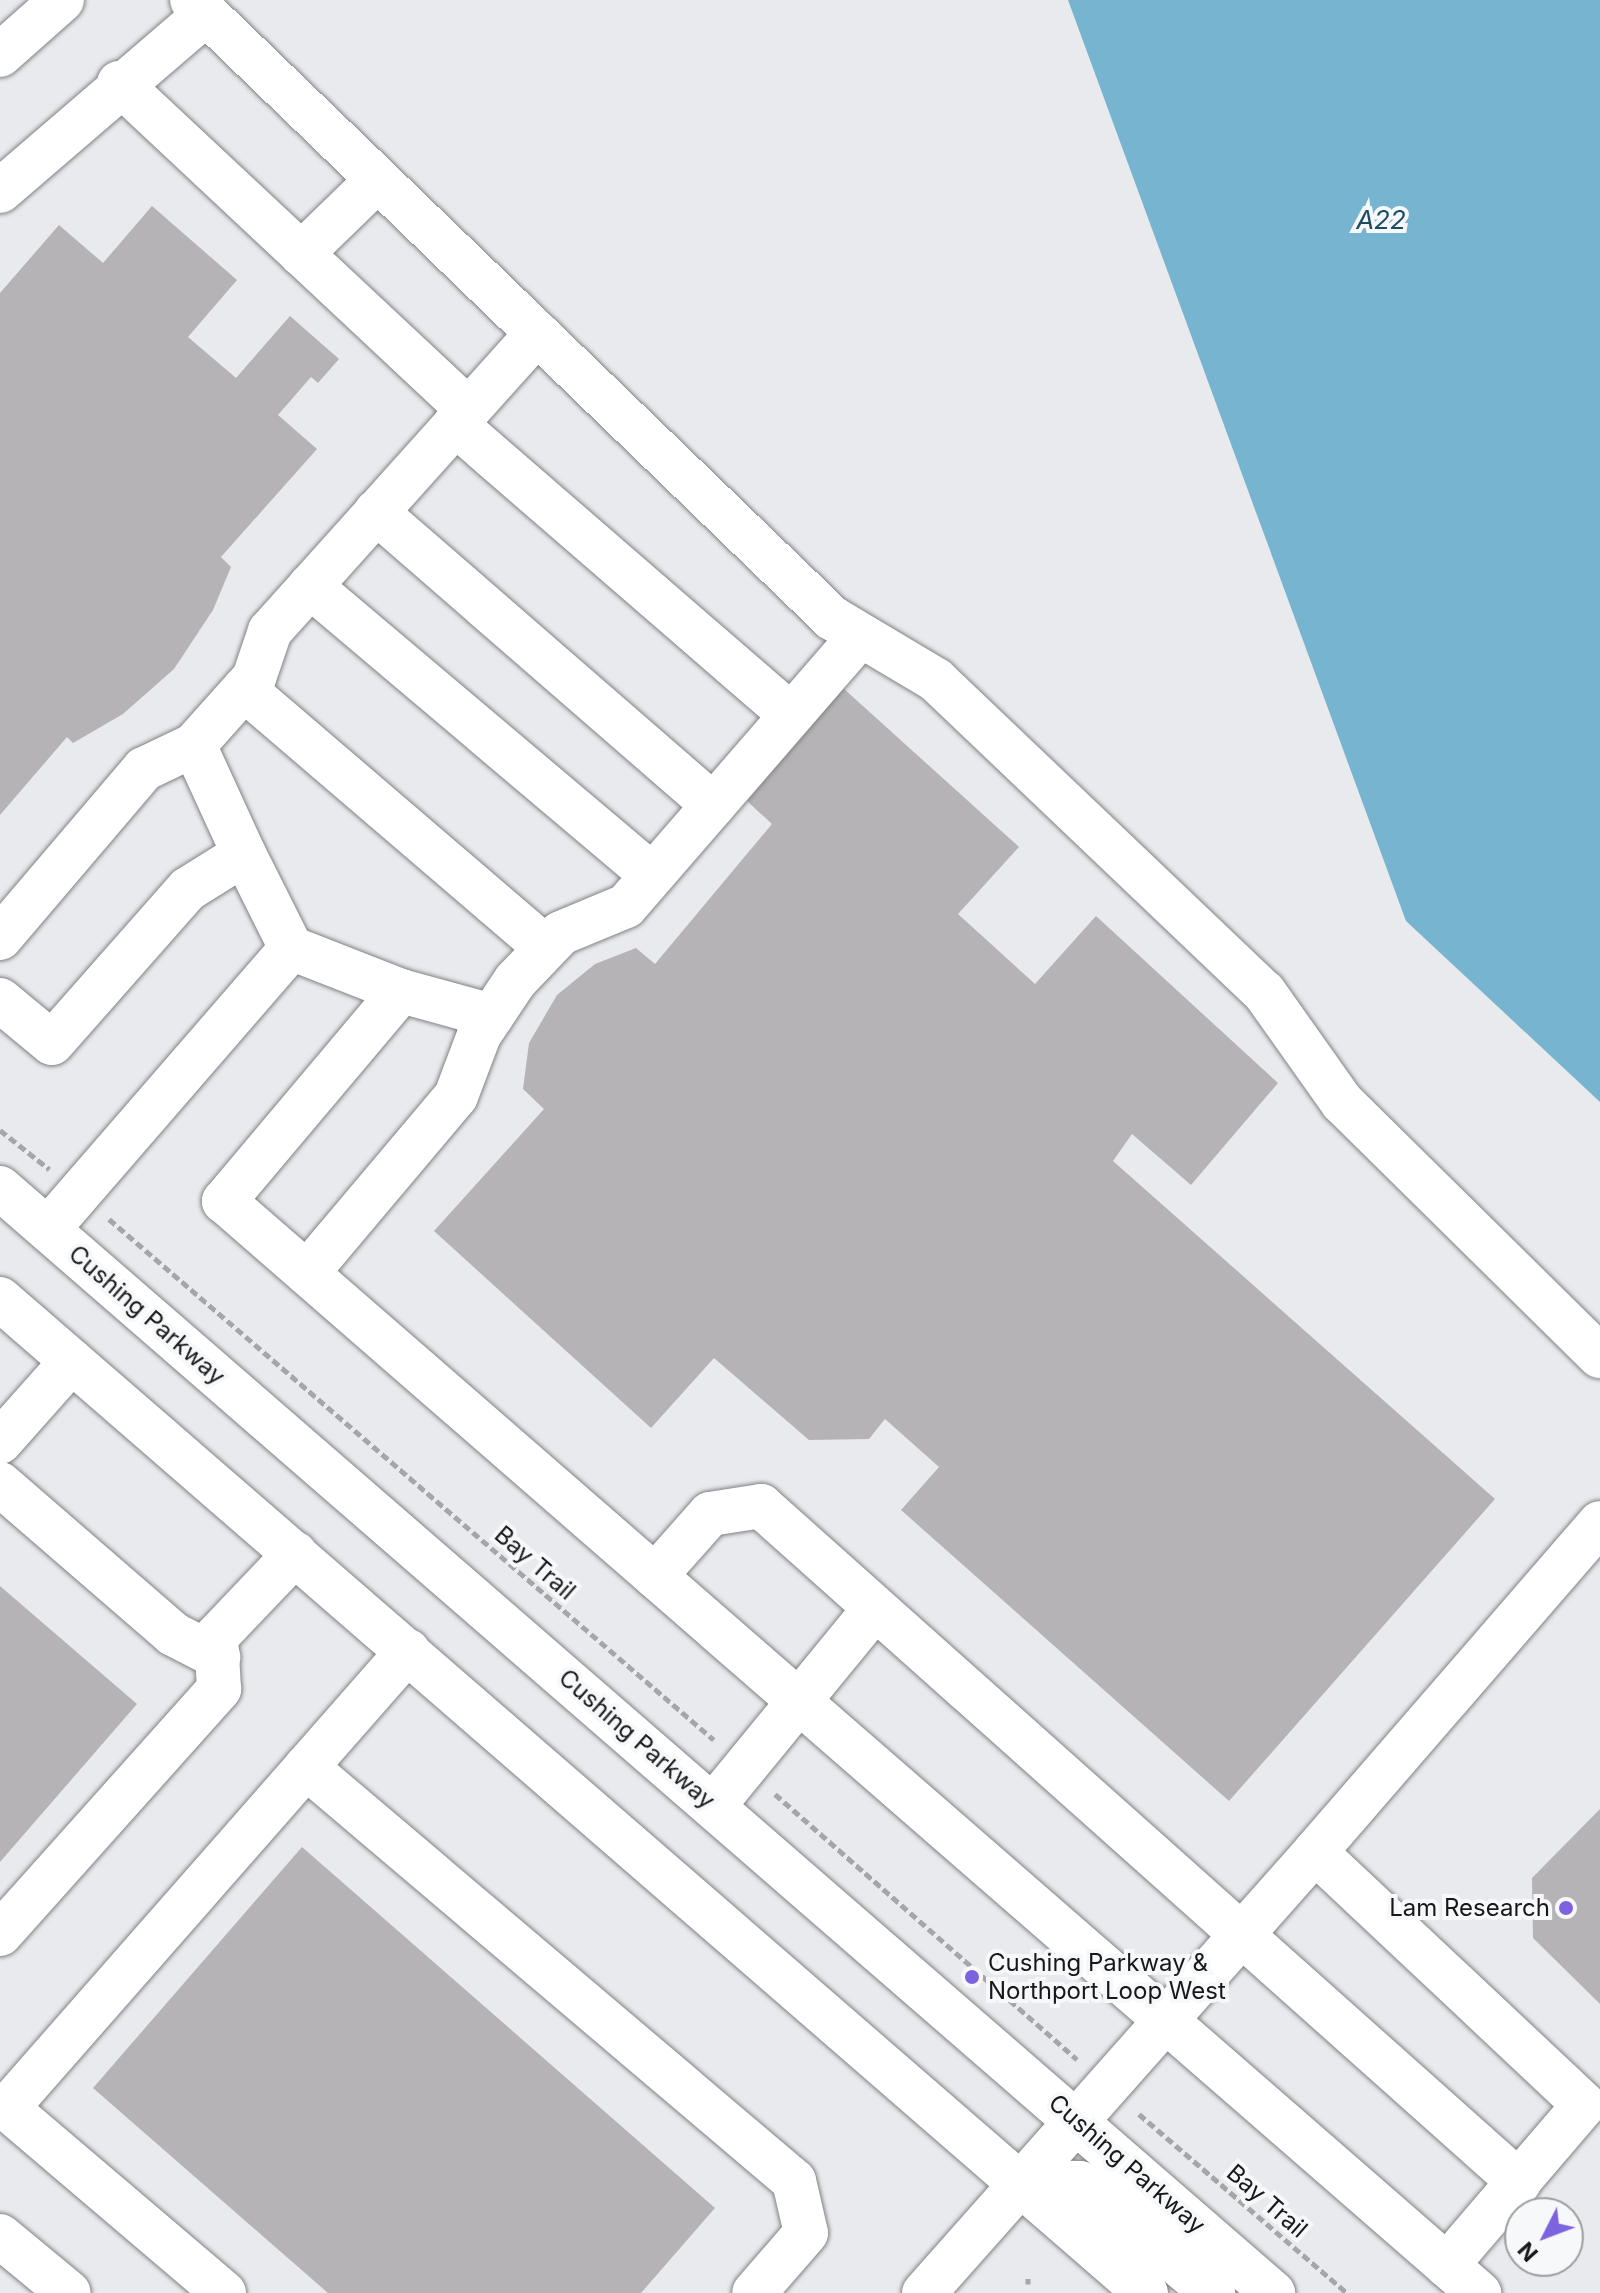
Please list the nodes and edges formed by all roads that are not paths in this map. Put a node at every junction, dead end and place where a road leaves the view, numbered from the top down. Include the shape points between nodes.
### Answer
1 (62, 0) edge
2 (199, 7) edge
3 (0, 55) edge
4 (119, 83) junction
5 (378, 179) junction
6 (0, 191) edge
7 (301, 254) junction
8 (537, 333) junction
9 (461, 417) junction
10 (376, 512) junction
11 (310, 586) junction
12 (859, 637) junction
13 (244, 689) junction
14 (791, 715) junction
15 (194, 745) junction
16 (713, 805) junction
17 (244, 854) junction
18 (652, 875) junction
19 (0, 938) edge
20 (291, 948) junction
21 (546, 948) junction
22 (401, 991) junction
23 (0, 1000) edge
24 (492, 1016) junction
25 (0, 1188) edge
26 (48, 1229) junction
27 (307, 1273) junction
28 (0, 1299) edge
29 (1600, 1356) edge
30 (72, 1361) junction
31 (0, 1442) edge
32 (0, 1484) edge
33 (1600, 1523) edge
34 (295, 1554) junction
35 (655, 1576) junction
36 (873, 1611) junction
37 (408, 1651) junction
38 (218, 1657) junction
39 (800, 1702) junction
40 (306, 1767) junction
41 (714, 1805) junction
42 (1315, 1852) junction
43 (1239, 1933) junction
44 (0, 1934) edge
45 (1164, 2019) junction
46 (1075, 2119) junction
47 (1020, 2182) junction
48 (1519, 2182) junction
49 (0, 2236) edge
50 (1463, 2279) edge
51 (69, 2293) edge
52 (224, 2293) edge
53 (754, 2293) edge
54 (924, 2293) edge
55 (1146, 2293) edge
56 (1213, 2293) edge
57 (1273, 2293) edge

1 - 3 main road
2 - 4 main road
2 - 5 main road
4 - 6 main road
4 - 7 main road
5 - 7 main road
5 - 8 main road
7 - 9 main road
8 - 9 main road
8 - 12 main road
9 - 10 main road
9 - 14 main road
10 - 11 main road
10 - 16 main road
11 - 13 main road via 270,631
11 - 18 main road
12 - 14 main road
12 - 29 main road via 936,680 1264,992 1342,1102
13 - 15 main road
13 - 21 main road
14 - 16 main road
15 - 17 main road
15 - 19 main road via 144,769
16 - 18 main road
17 - 20 main road
17 - 23 main road via 188,889 52,1043
18 - 21 main road via 626,906 561,933
20 - 22 main road
20 - 26 main road
21 - 24 main road
22 - 24 main road
22 - 27 main road via 224,1201
24 - 27 main road via 456,1096
25 - 26 main road, Cushing Parkway
26 - 41 main road, Cushing Parkway
27 - 35 main road
28 - 30 main road
30 - 31 main road
30 - 34 main road
32 - 38 main road via 173,1634
33 - 42 main road
34 - 37 main road
34 - 38 main road via 216,1637
35 - 36 main road via 710,1514 761,1506
35 - 39 main road
36 - 39 main road
36 - 43 main road
37 - 40 main road
37 - 47 main road
38 - 44 main road via 219,1689
39 - 41 main road
39 - 45 main road
40 - 52 main road via 7,2108
40 - 53 main road via 794,2181 806,2233
41 - 46 main road, Cushing Parkway
42 - 43 main road
42 - 48 main road via 1584,2105
43 - 45 main road
43 - 48 main road
45 - 46 main road
45 - 50 main road
46 - 47 main road
46 - 57 main road, Cushing Parkway
47 - 54 main road
47 - 55 main road
47 - 56 main road via 1080,2183
48 - 50 main road
49 - 51 main road

